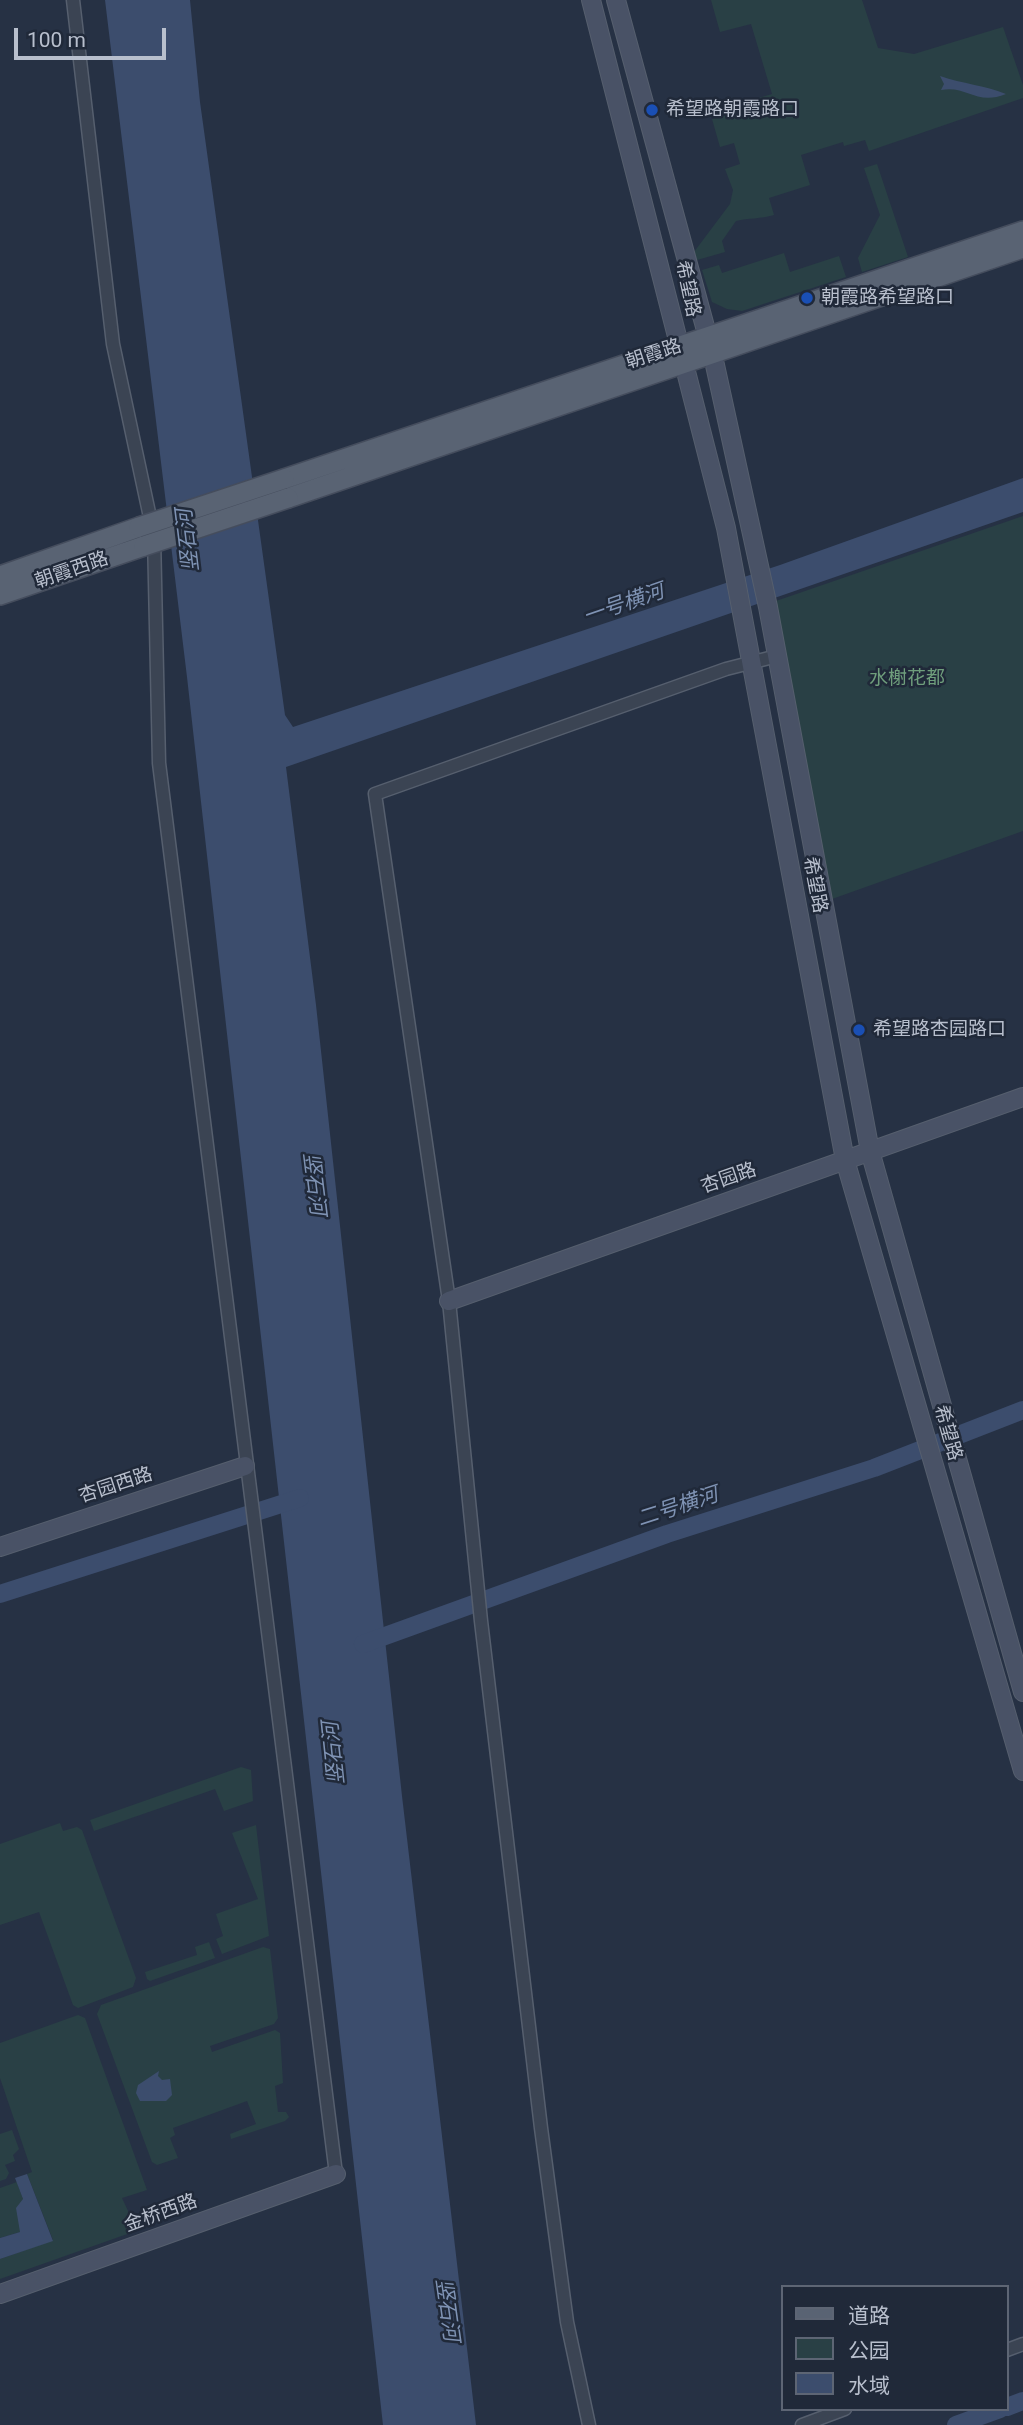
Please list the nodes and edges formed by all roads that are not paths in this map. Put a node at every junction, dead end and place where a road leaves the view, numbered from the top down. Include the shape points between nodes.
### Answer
1 (73, 0) edge
2 (591, 0) edge
3 (616, 0) edge
4 (1023, 231) edge
5 (1023, 248) edge
6 (710, 347) junction
7 (681, 356) junction
8 (141, 537) junction
9 (0, 576) edge
10 (0, 595) edge
11 (777, 656) junction
12 (750, 662) junction
13 (1023, 1097) edge
14 (870, 1152) junction
15 (845, 1160) junction
16 (449, 1301) junction
17 (245, 1466) junction
18 (0, 1547) edge
19 (1023, 1692) edge
20 (1023, 1771) edge
21 (336, 2174) joint
22 (0, 2294) edge
23 (840, 2411) edge
24 (589, 2425) edge
25 (802, 2425) edge

1 - 17 street via 113,344 154,536 159,763
2 - 7 main road, 希望路
3 - 6 main road, 希望路
4 - 6 main road, 朝霞路
5 - 6 main road, 朝霞路
6 - 7 main road, 朝霞路
6 - 11 main road, 希望路
7 - 8 main road, 朝霞路, bridge
7 - 12 main road, 希望路 via 726,528
8 - 9 main road, 朝霞西路
8 - 10 main road, 朝霞西路
11 - 12 street
11 - 14 main road, 希望路
12 - 15 main road, 希望路
12 - 16 street via 375,794
13 - 14 main road, 杏园路
14 - 15 main road, 杏园路
14 - 19 main road, 希望路
15 - 16 main road, 杏园路
15 - 20 main road, 希望路
16 - 24 street via 481,1621 567,2322
17 - 18 main road, 杏园西路
17 - 21 street
21 - 22 main road, 金桥西路
23 - 25 street

